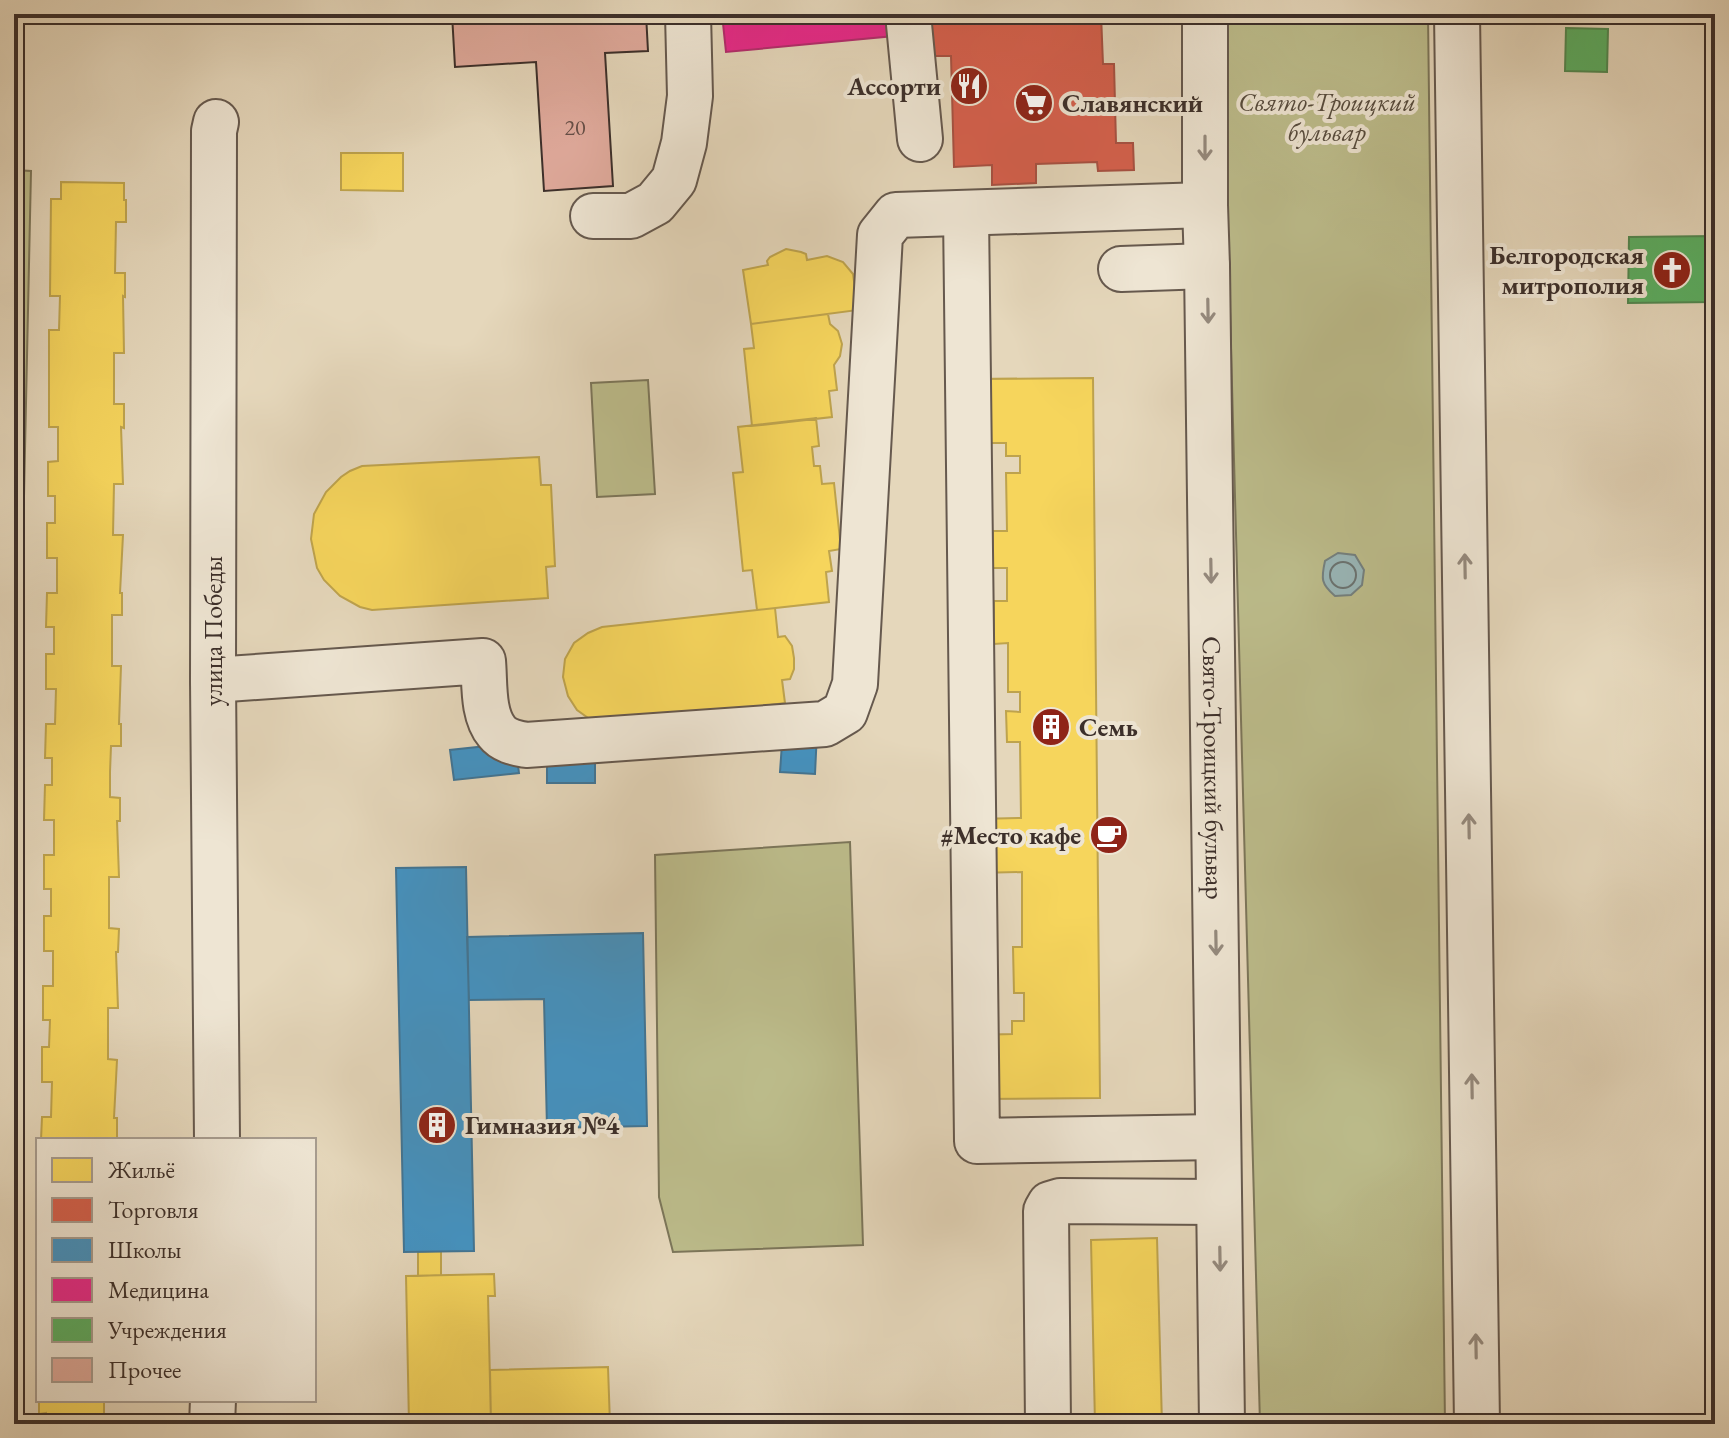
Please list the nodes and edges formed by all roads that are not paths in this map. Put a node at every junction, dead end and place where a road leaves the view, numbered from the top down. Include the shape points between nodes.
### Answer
1 (688, 14) edge
2 (908, 14) edge
3 (1205, 14) edge
4 (1457, 14) edge
5 (216, 122) dead end
6 (920, 139) dead end
7 (1205, 205) junction
8 (966, 213) junction
9 (593, 216) dead end
10 (1207, 266) junction
11 (1121, 269) dead end
12 (213, 680) junction
13 (1218, 1137) junction
14 (217, 1138) edge
15 (1219, 1202) junction
16 (213, 1402) edge
17 (212, 1424) edge
18 (1048, 1424) edge
19 (1222, 1424) edge
20 (1477, 1424) edge

1 - 9 street via 690,96 674,180 655,203 631,216
2 - 6 street
3 -> 7 street, Свято-Троицкий бульвар
20 -> 4 street
5 - 12 street, улица Победы
7 - 8 street
7 - 10 street, Свято-Троицкий бульвар
8 - 12 street via 896,215 880,235 855,684 845,712 825,724 526,745 497,732 488,713 483,661
8 - 13 street via 977,1141
10 - 11 street
10 -> 13 street, Свято-Троицкий бульвар
12 - 14 street, улица Победы
13 - 15 street, Свято-Троицкий бульвар
15 - 18 street via 1050,1204
15 -> 19 street, Свято-Троицкий бульвар
16 - 17 street

